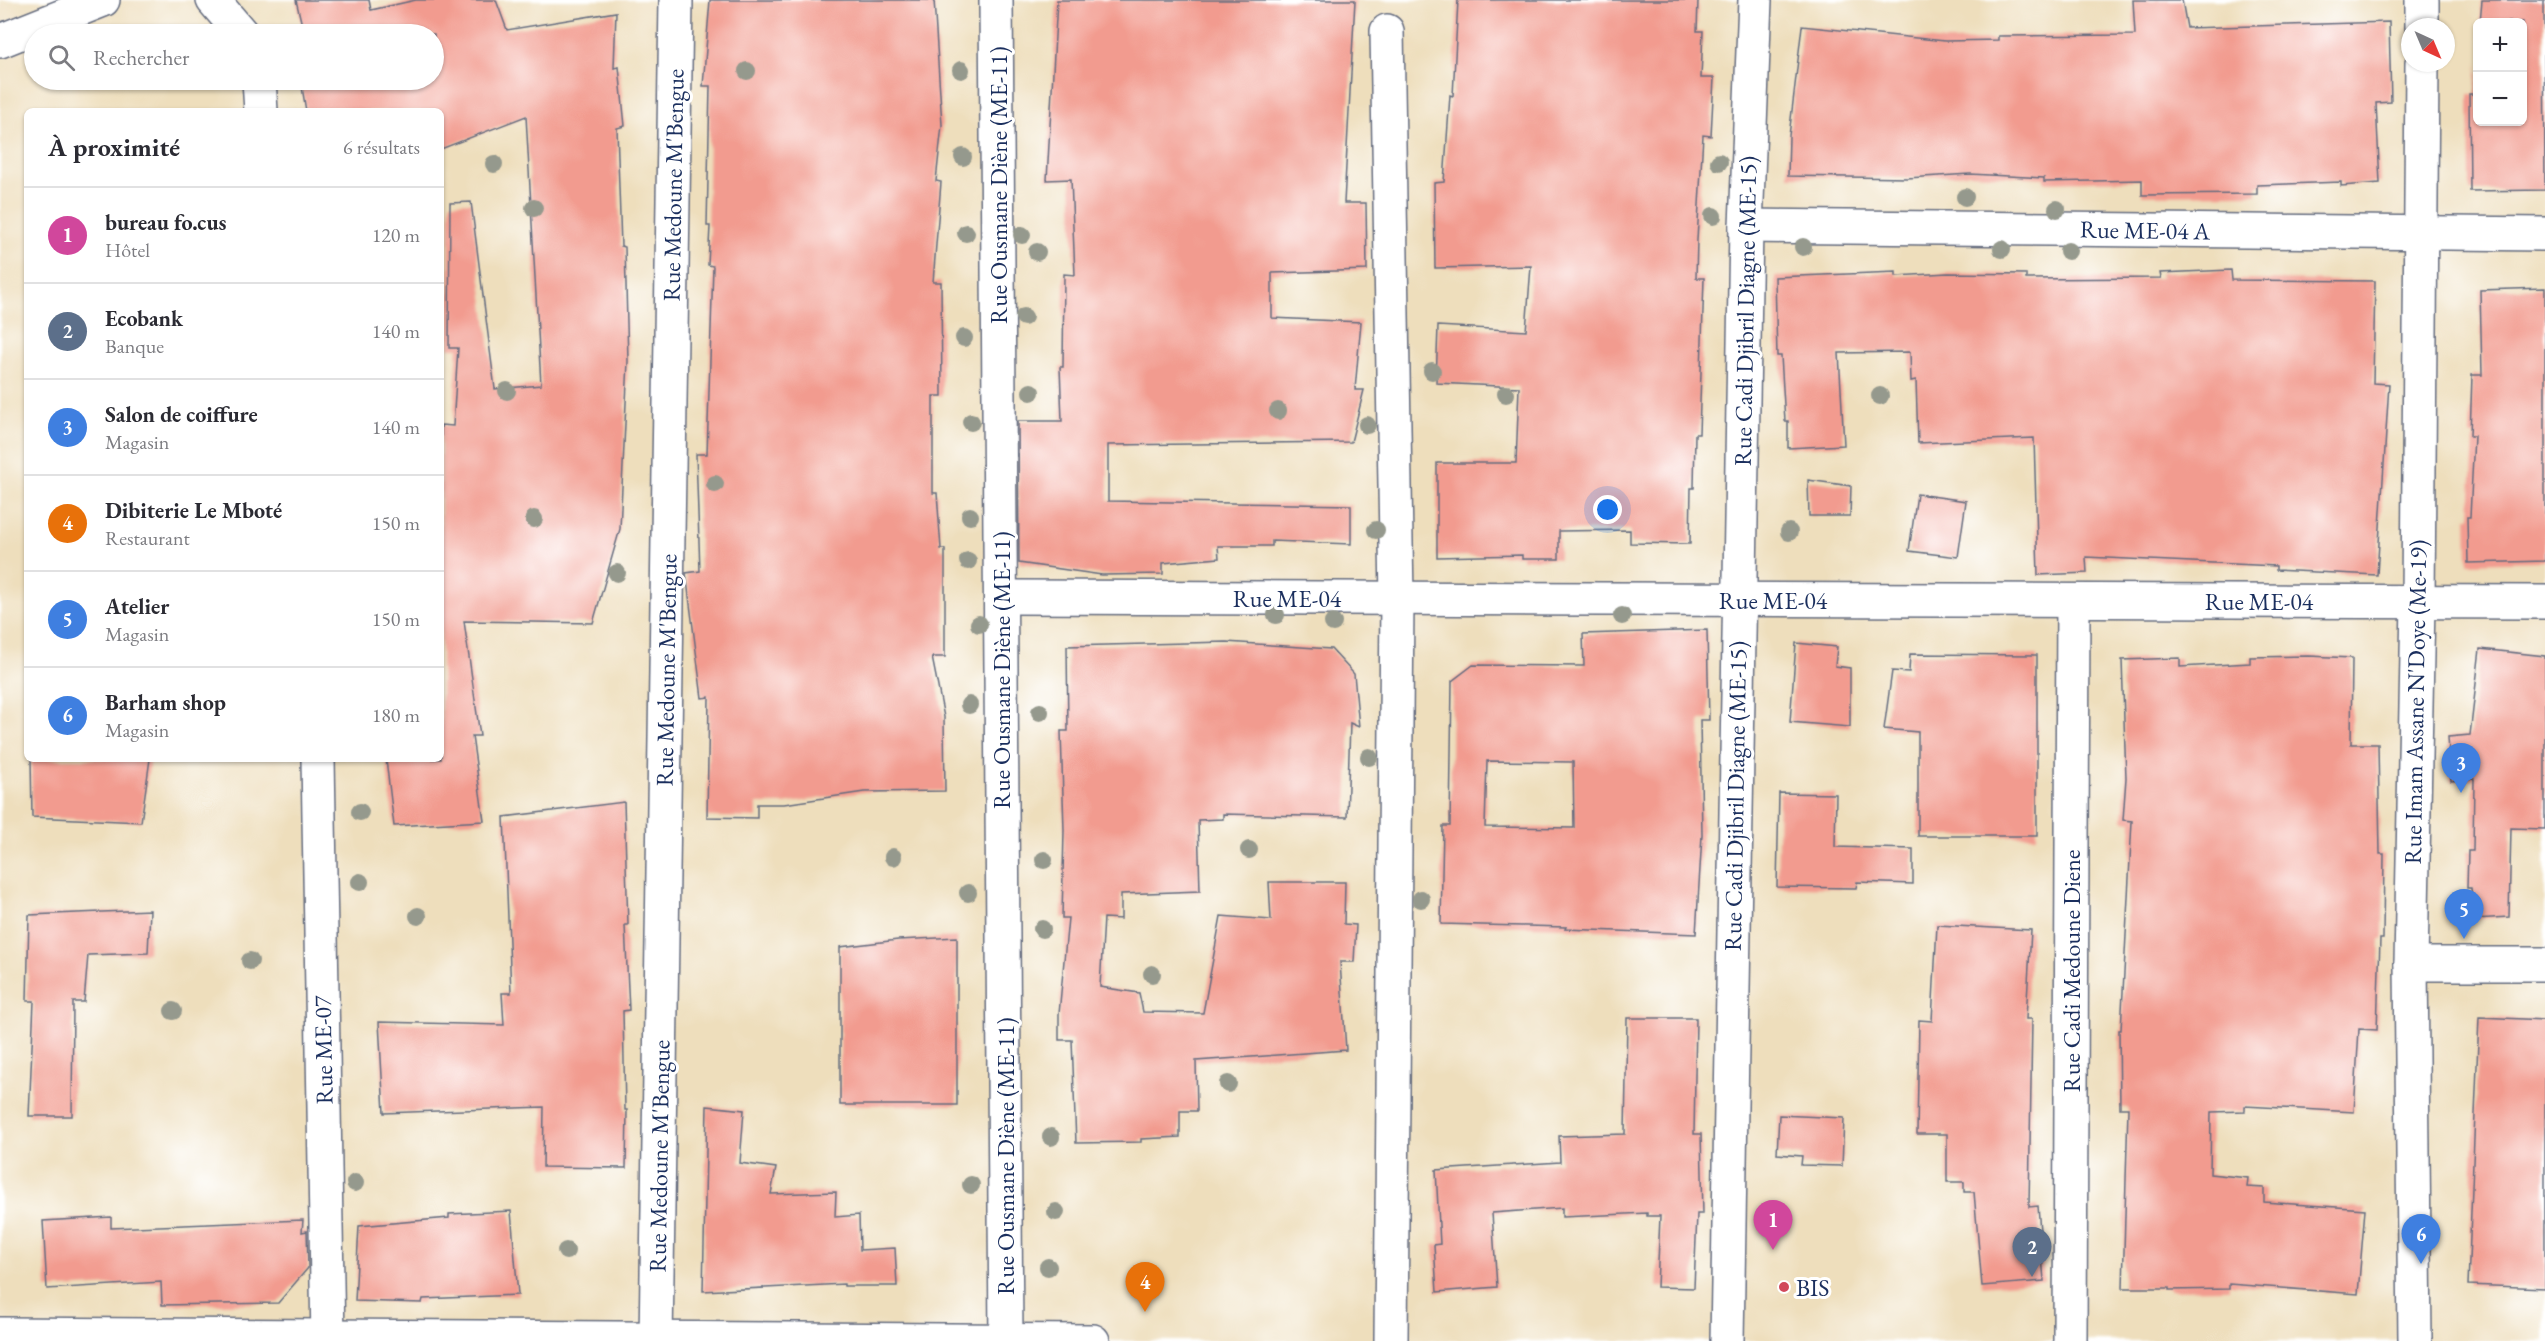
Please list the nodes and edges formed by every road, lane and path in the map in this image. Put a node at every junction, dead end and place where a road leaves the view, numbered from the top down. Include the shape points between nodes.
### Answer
1 (103, 0) edge
2 (213, 0) edge
3 (676, 0) edge
4 (996, 0) edge
5 (1755, 0) edge
6 (2422, 0) edge
7 (2422, 18) edge
8 (43, 24) edge
9 (233, 24) edge
10 (24, 31) edge
11 (1387, 31) dead end
12 (0, 41) edge
13 (2422, 72) edge
14 (260, 90) edge
15 (261, 108) edge
16 (1746, 226) junction
17 (2420, 233) junction
18 (2545, 234) edge
19 (1001, 597) junction
20 (1397, 598) junction
21 (1739, 600) junction
22 (2073, 601) junction
23 (2418, 602) junction
24 (2545, 602) edge
25 (318, 762) edge
26 (2411, 964) junction
27 (2545, 964) edge
28 (0, 1334) edge
29 (328, 1339) edge
30 (656, 1340) edge
31 (1006, 1341) edge
32 (1093, 1341) edge
33 (1391, 1341) edge
34 (1726, 1341) edge
35 (2070, 1341) edge
36 (2415, 1341) edge

1 - 8 main road
2 - 9 main road
3 - 30 main road, Rue Medoune M'Bengue
4 - 19 main road, Rue Ousmane Diène (ME-11)
5 - 16 main road, Rue Cadi Djibril Diagne (ME-15)
6 - 7 main road
10 - 12 main road
11 - 20 main road
13 - 17 main road, Rue Imam Assane N'Doye (Me-19)
14 - 15 main road
16 - 17 main road, Rue ME-04 A
16 - 21 main road, Rue Cadi Djibril Diagne (ME-15)
17 - 18 main road, Rue ME-04 A
17 - 23 main road, Rue Imam Assane N'Doye (Me-19)
19 - 20 main road, Rue ME-04
19 - 31 main road, Rue Ousmane Diène (ME-11)
20 - 21 main road, Rue ME-04
20 - 33 main road
21 - 22 main road, Rue ME-04
21 - 34 main road, Rue Cadi Djibril Diagne (ME-15)
22 - 23 main road, Rue ME-04
22 - 35 main road, Rue Cadi Medoune Diene
23 - 24 main road, Rue ME-04
23 - 26 main road, Rue Imam Assane N'Doye (Me-19)
25 - 29 main road, Rue ME-07
26 - 27 main road
26 - 36 main road, Rue Imam Assane N'Doye (Me-19)
28 - 29 main road
29 - 30 main road
30 - 31 main road
31 - 32 main road

